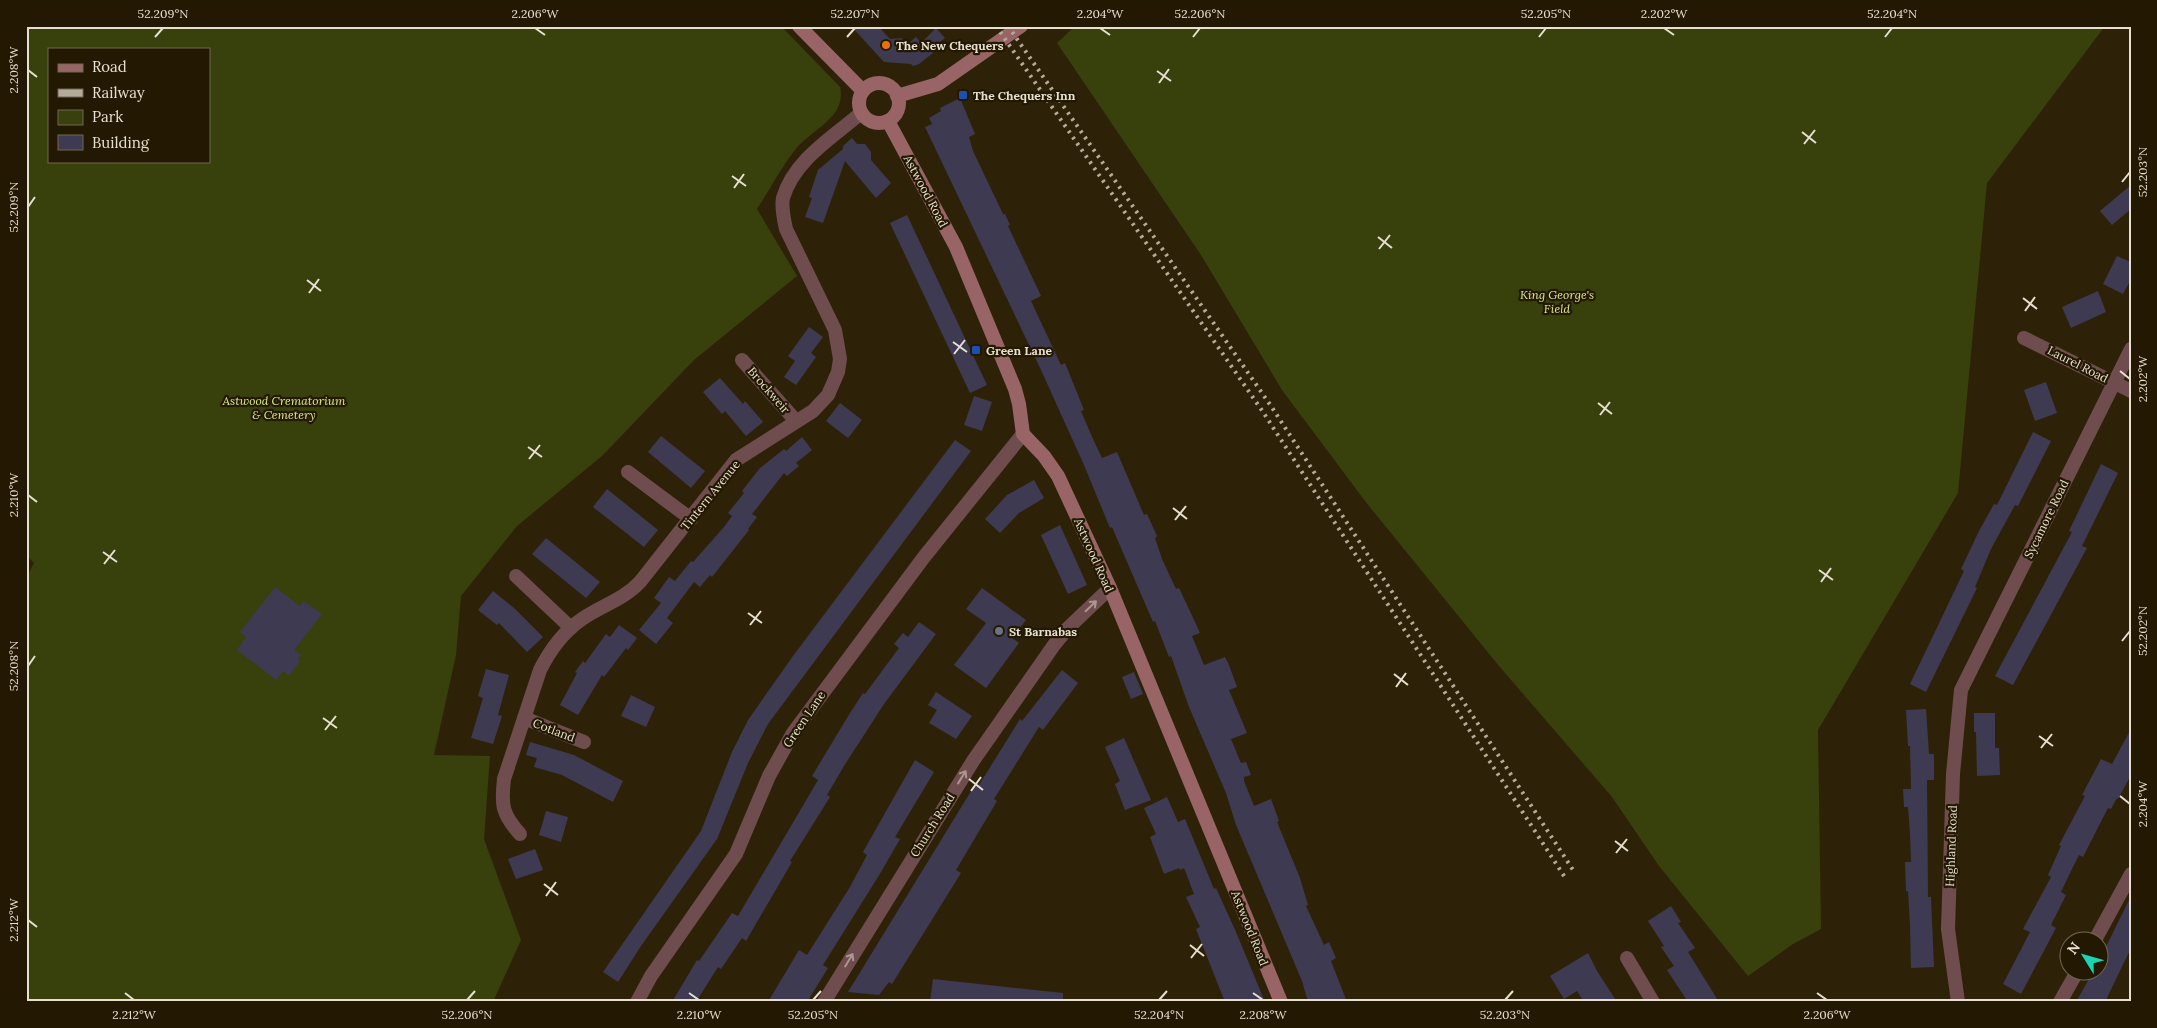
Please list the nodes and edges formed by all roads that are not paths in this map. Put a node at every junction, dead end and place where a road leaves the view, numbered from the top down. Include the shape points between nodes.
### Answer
1 (799, 26) edge
2 (1021, 26) edge
3 (863, 90) junction
4 (897, 96) junction
5 (861, 113) junction
6 (888, 120) junction
7 (2024, 338) dead end
8 (2131, 348) edge
9 (742, 360) dead end
10 (2114, 382) junction
11 (2131, 391) edge
12 (796, 421) junction
13 (1023, 434) junction
14 (628, 472) dead end
15 (691, 519) junction
16 (516, 576) dead end
17 (1110, 588) junction
18 (571, 628) junction
19 (1961, 690) joint
20 (524, 718) junction
21 (584, 742) dead end
22 (520, 834) dead end
23 (2131, 874) edge
24 (2100, 930) edge
25 (1627, 958) dead end
26 (2072, 980) edge
27 (637, 1002) edge
28 (824, 1002) edge
29 (1281, 1002) edge
30 (1653, 1002) edge
31 (1958, 1002) edge
32 (2060, 1002) edge

1 - 3 main road
2 - 4 main road via 938,84
3 - 4 main road via 879,83 890,87
3 - 5 main road via 859,102
4 - 6 main road via 898,107
5 - 6 main road via 876,123
5 - 12 street, Tintern Avenue via 806,159 783,199 786,229 835,330 840,359 828,395 813,411
6 - 13 main road, Astwood Road via 960,256 1015,389
7 - 10 street, Laurel Road
8 - 10 street, Sycamore Road
9 - 12 street, Brockweir
10 - 11 street, Laurel Road
10 - 19 street, Sycamore Road
12 - 15 street, Tintern Avenue via 736,460
13 - 17 main road, Astwood Road via 1058,476
13 - 27 street, Green Lane via 918,564 793,733 769,776 736,854 651,976
14 - 15 street
15 - 18 street, Tintern Avenue via 629,594
16 - 18 street
28 -> 17 street, Church Road via 973,761 1054,645
17 - 29 main road, Astwood Road
18 - 20 street, Tintern Avenue via 549,653 540,670
19 - 31 street, Highland Road via 1953,774 1948,929
20 - 21 street, Cotland
20 - 22 street, Tintern Avenue via 504,779 502,797 507,820
23 - 24 street
25 - 30 street
26 - 32 street

